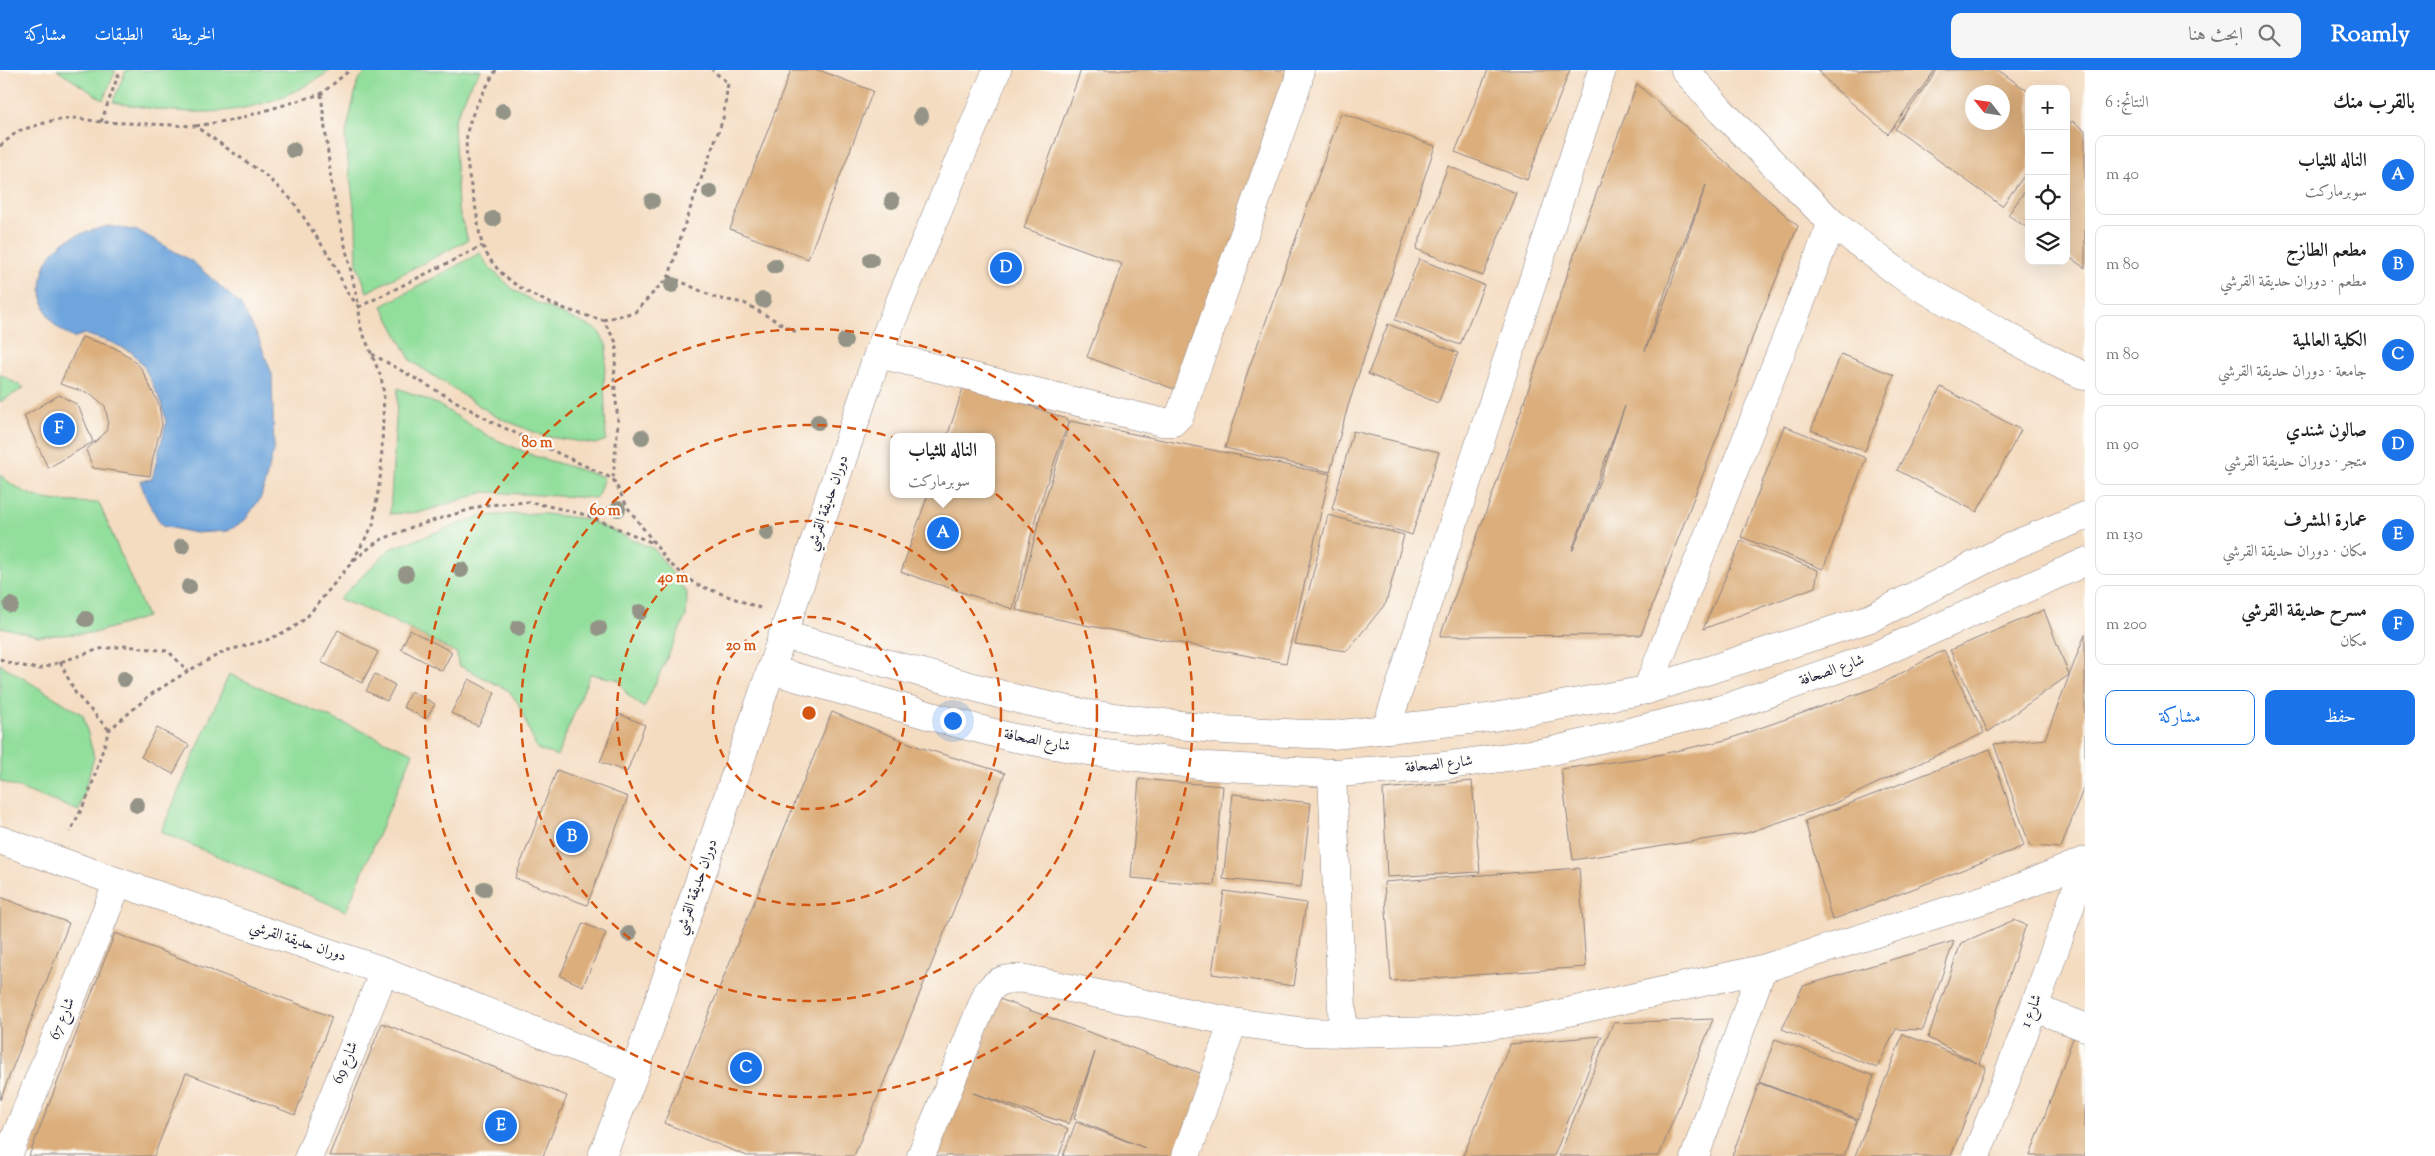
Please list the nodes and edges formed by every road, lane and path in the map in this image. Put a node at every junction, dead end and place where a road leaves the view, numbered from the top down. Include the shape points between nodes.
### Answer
1 (120, 70) edge
2 (350, 70) edge
3 (496, 70) edge
4 (712, 70) edge
5 (996, 70) edge
6 (1300, 70) edge
7 (1602, 70) edge
8 (1685, 70) edge
9 (321, 94) junction
10 (101, 122) junction
11 (195, 126) junction
12 (0, 146) edge
13 (1832, 222) junction
14 (482, 245) junction
15 (669, 276) junction
16 (358, 307) junction
17 (603, 320) junction
18 (796, 332) dead end
19 (372, 354) junction
20 (878, 354) junction
21 (2085, 376) edge
22 (614, 479) junction
23 (2085, 516) edge
24 (654, 543) junction
25 (352, 562) junction
26 (2085, 562) edge
27 (786, 627) junction
28 (0, 659) edge
29 (60, 662) junction
30 (771, 670) junction
31 (188, 671) junction
32 (1647, 690) junction
33 (1386, 729) junction
34 (109, 730) junction
35 (1332, 773) junction
36 (0, 840) edge
37 (56, 860) junction
38 (2085, 861) edge
39 (2085, 865) edge
40 (118, 882) junction
41 (1762, 969) junction
42 (384, 971) junction
43 (2034, 1008) junction
44 (1233, 1022) junction
45 (2085, 1027) edge
46 (1343, 1034) junction
47 (634, 1071) junction
48 (605, 1155) edge
49 (8, 1156) edge
50 (309, 1156) edge
51 (921, 1156) edge
52 (1186, 1156) edge
53 (1695, 1156) edge
54 (1976, 1156) edge

1 - 10 path
2 - 9 path
3 - 14 path via 468,127 471,188
4 - 15 path via 728,83 723,119
5 - 20 street, دوران حديقة القرشي
6 - 20 street via 1180,415 1173,422 1161,422
7 - 33 street
8 - 13 street via 1722,112
9 - 11 path via 237,119
9 - 16 path via 332,188
10 - 11 path
10 - 12 path via 76,118 51,121 18,131
11 - 16 path via 264,174 293,201
13 - 21 street via 1904,277
13 - 32 street
14 - 16 path
14 - 17 path via 494,264 534,296
15 - 17 path via 635,312
15 - 18 path via 716,298 744,303
16 - 19 path via 360,326
17 - 22 path via 617,344 614,379 618,422
19 - 22 path via 494,423
19 - 25 path via 384,394 381,472 374,525
20 - 27 street, دوران حديقة القرشي
22 - 24 path via 628,508
23 - 32 street via 2014,545 1871,618
24 - 25 path via 586,515 530,502 485,505 412,527 378,541
24 - 27 path via 669,563 695,584
25 - 31 path via 306,618 293,628 267,640 225,651
26 - 35 street, شارع الصحافة via 1872,657 1726,708 1552,751 1435,767
27 - 30 street, دوران حديقة القرشي
27 - 33 street via 1022,700 1088,714 1222,730 1332,734
28 - 29 path via 39,668
29 - 31 path via 100,649 126,646 168,651
29 - 34 path via 76,694
30 - 35 street, شارع الصحافة via 1010,737 1208,766
30 - 47 street, دوران حديقة القرشي
31 - 34 path via 150,695
32 - 33 street via 1488,718
34 - 37 path via 89,794
35 - 46 street
36 - 37 street, دوران حديقة القرشي
37 - 40 street, دوران حديقة القرشي
38 - 41 street via 2011,891
39 - 43 street, شارع 1
40 - 42 street, دوران حديقة القرشي
40 - 49 street, شارع 67
41 - 46 street via 1527,1021 1441,1031
41 - 53 street
42 - 47 street, دوران حديقة القرشي
42 - 50 street, شارع 69
43 - 45 street
43 - 54 street, شارع 1
44 - 46 street
44 - 51 street via 1026,979 1001,980 987,994
44 - 52 street
47 - 48 street

